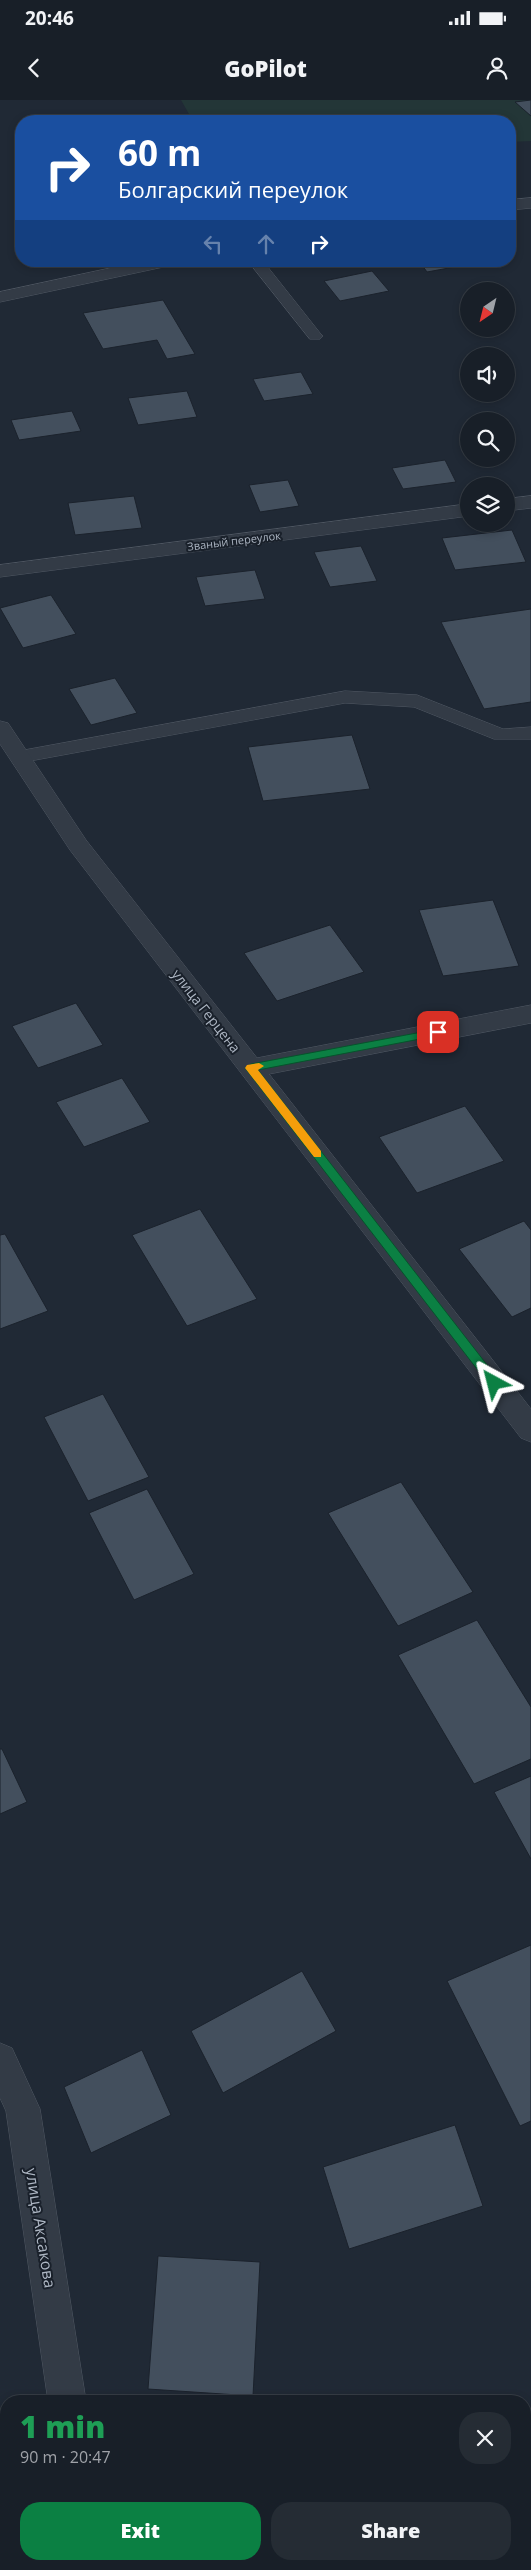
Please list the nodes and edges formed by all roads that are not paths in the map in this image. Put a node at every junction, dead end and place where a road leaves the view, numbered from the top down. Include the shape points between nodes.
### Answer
1 (531, 203) edge
2 (516, 204) edge
3 (139, 267) edge
4 (260, 267) edge
5 (0, 296) edge
6 (315, 336) dead end
7 (531, 502) edge
8 (515, 504) edge
9 (460, 511) edge
10 (0, 571) edge
11 (0, 728) edge
12 (531, 733) edge
13 (19, 757) junction
14 (531, 1014) edge
15 (251, 1068) junction
16 (531, 1430) edge
17 (0, 2060) edge
18 (66, 2395) edge

1 - 2 street
3 - 5 street
4 - 6 lane
7 - 8 street
9 - 10 street, Званый переулок
11 - 13 street, улица Герцена
12 - 13 lane via 501,735 416,701 344,697
13 - 15 street, улица Герцена via 78,845
14 - 15 street
15 - 16 street, улица Герцена
17 - 18 street, улица Аксакова via 23,2109

